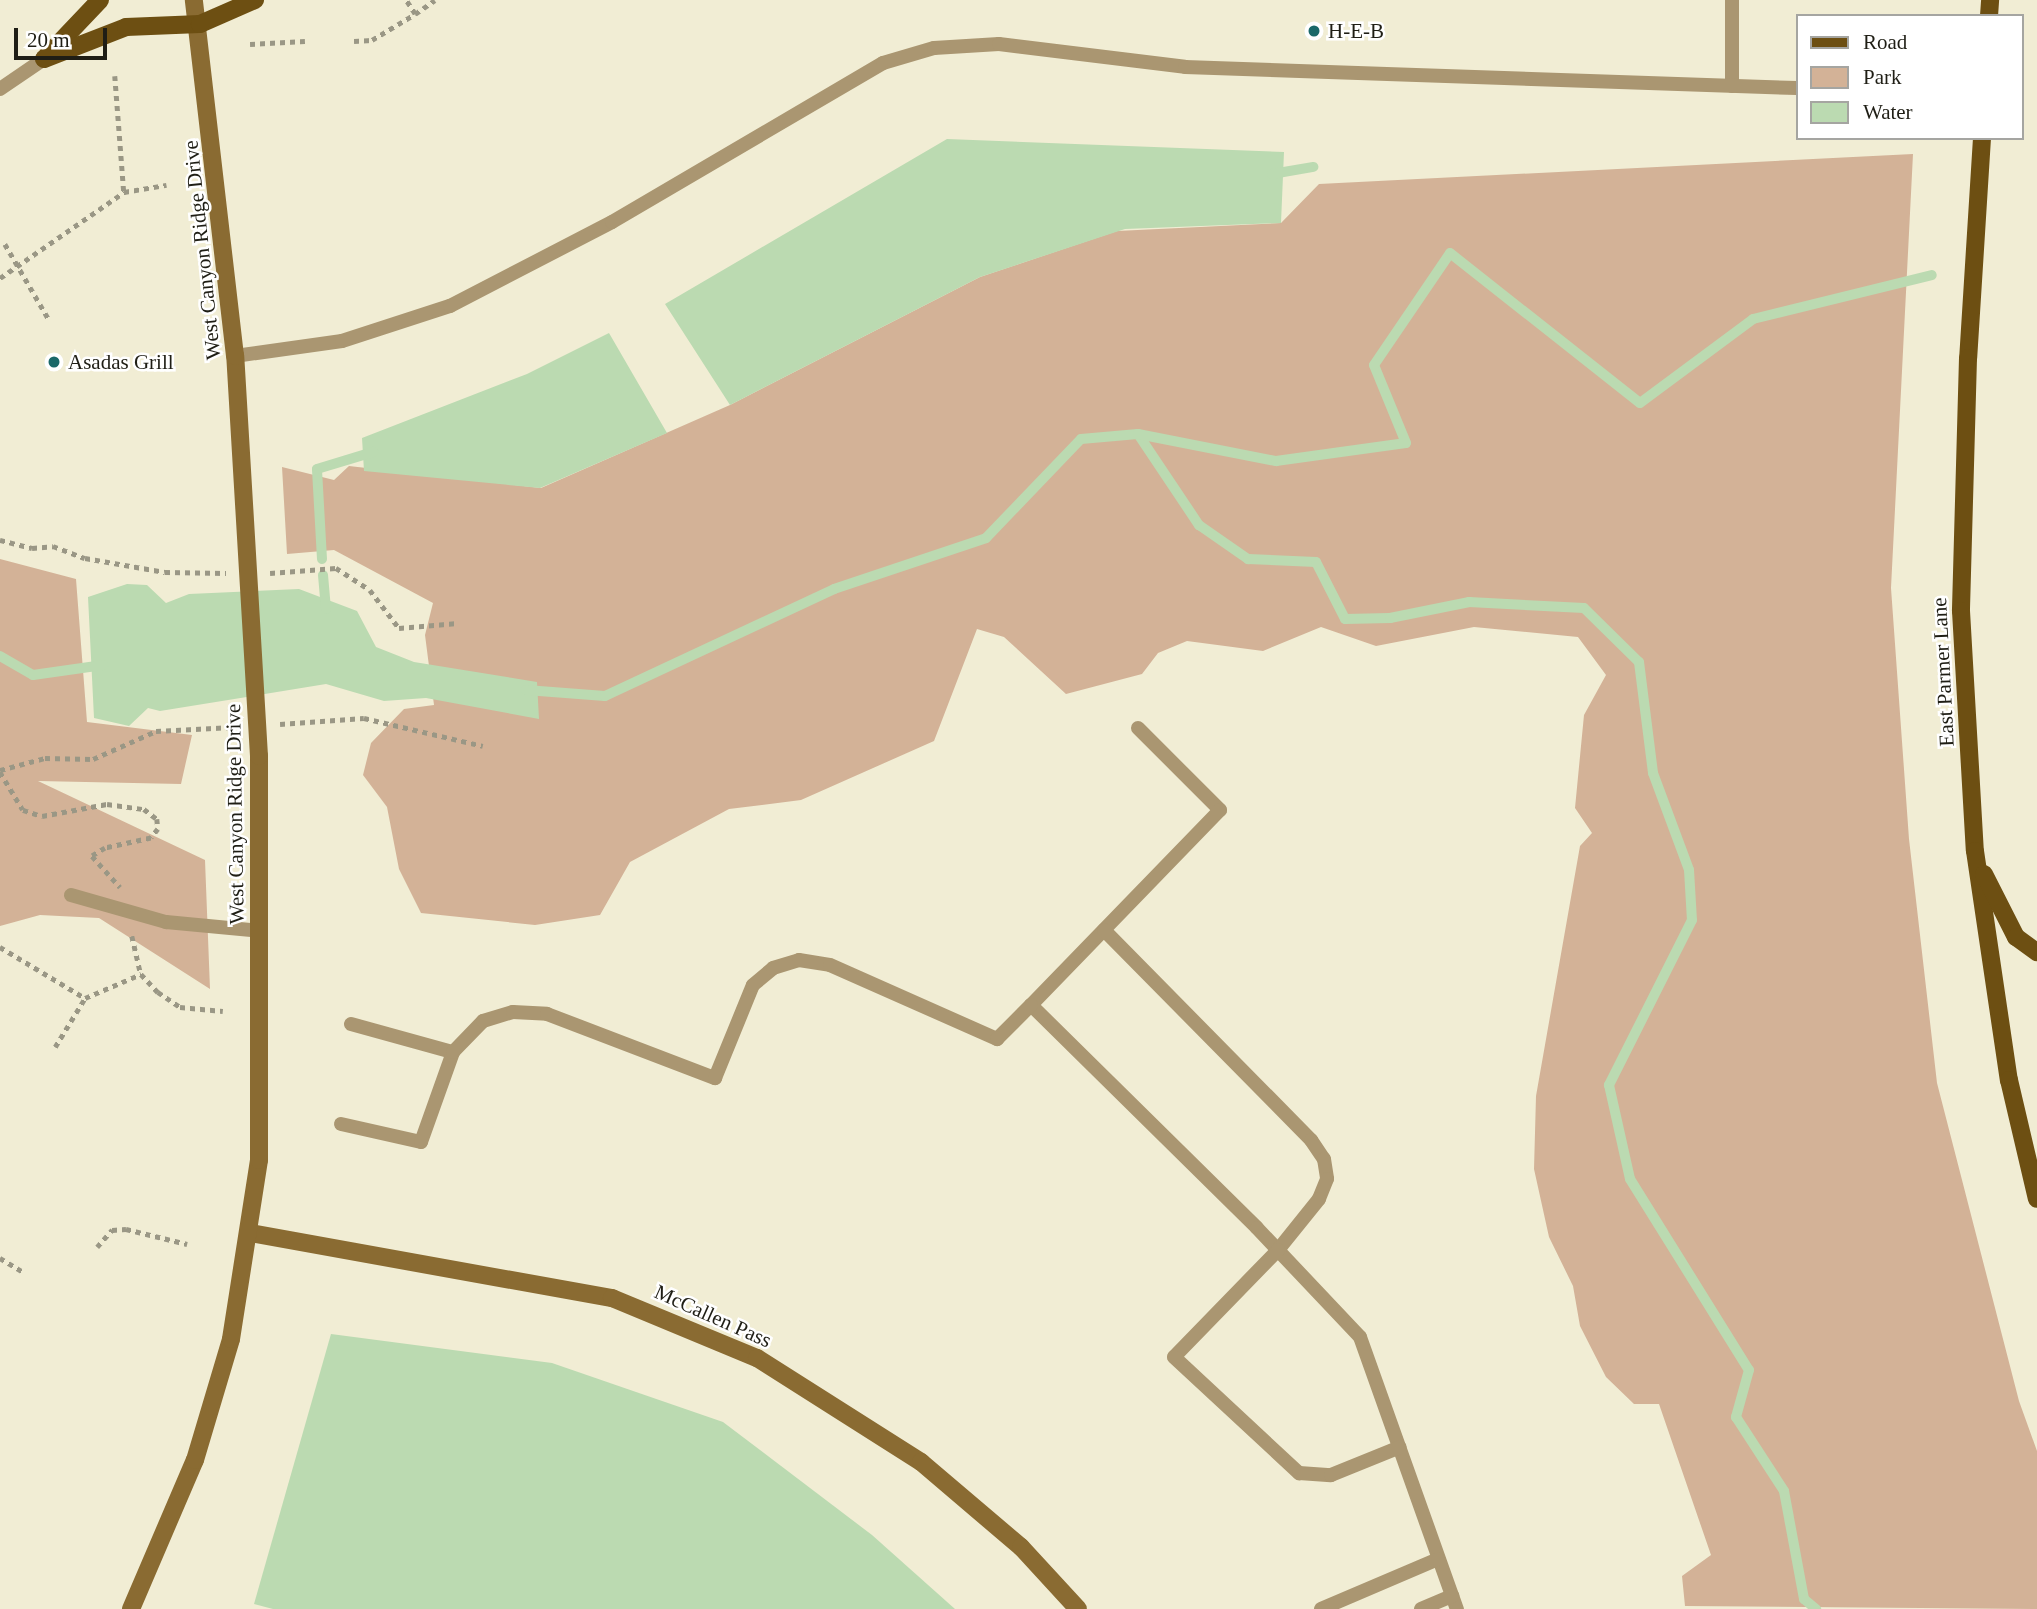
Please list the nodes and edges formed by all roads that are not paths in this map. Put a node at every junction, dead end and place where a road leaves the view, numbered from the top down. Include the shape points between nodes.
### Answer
1 (100, 0) edge
2 (194, 0) edge
3 (255, 0) edge
4 (1732, 0) edge
5 (200, 24) junction
6 (44, 59) junction
7 (1732, 86) junction
8 (1796, 88) edge
9 (0, 89) edge
10 (1982, 140) edge
11 (235, 356) junction
12 (1138, 728) dead end
13 (1975, 851) junction
14 (71, 895) dead end
15 (1104, 930) junction
16 (261, 931) junction
17 (2037, 952) edge
18 (1031, 1005) junction
19 (351, 1024) dead end
20 (453, 1052) junction
21 (341, 1124) dead end
22 (2037, 1199) edge
23 (250, 1233) junction
24 (1278, 1250) junction
25 (1400, 1447) junction
26 (1438, 1559) junction
27 (1455, 1603) edge
28 (131, 1609) edge
29 (1078, 1609) edge
30 (1321, 1609) edge
31 (1421, 1609) edge

1 - 6 main road
2 - 5 street, West Canyon Ridge Drive
3 - 5 main road
4 - 7 lane
5 - 6 main road via 126,27
5 - 11 street, West Canyon Ridge Drive
6 - 9 lane
7 - 8 lane
7 - 11 lane via 1185,67 999,44 934,48 883,63 612,222 450,306 342,341
10 - 13 main road, East Parmer Lane via 1968,358 1961,611
11 - 16 street, West Canyon Ridge Drive via 259,756
12 - 15 lane via 1220,810
13 - 17 main road via 2016,937
13 - 22 main road, East Parmer Lane via 2009,1080
14 - 16 lane via 166,922
15 - 18 lane
15 - 24 lane via 1311,1140 1324,1159 1326,1179 1319,1199
16 - 23 street, West Canyon Ridge Drive via 259,1160
18 - 20 lane via 997,1039 830,965 799,960 773,968 753,985 715,1078 547,1014 513,1012 483,1021
18 - 24 lane
19 - 20 lane
20 - 21 lane via 421,1142
23 - 28 street, West Canyon Ridge Drive via 231,1339 195,1460
23 - 29 street, McCallen Pass via 612,1298 757,1358 921,1462 1021,1547
24 - 25 lane via 1360,1337
24 - 25 lane via 1174,1357 1299,1473 1331,1475
25 - 26 lane
26 - 27 lane
26 - 30 lane
27 - 31 lane

